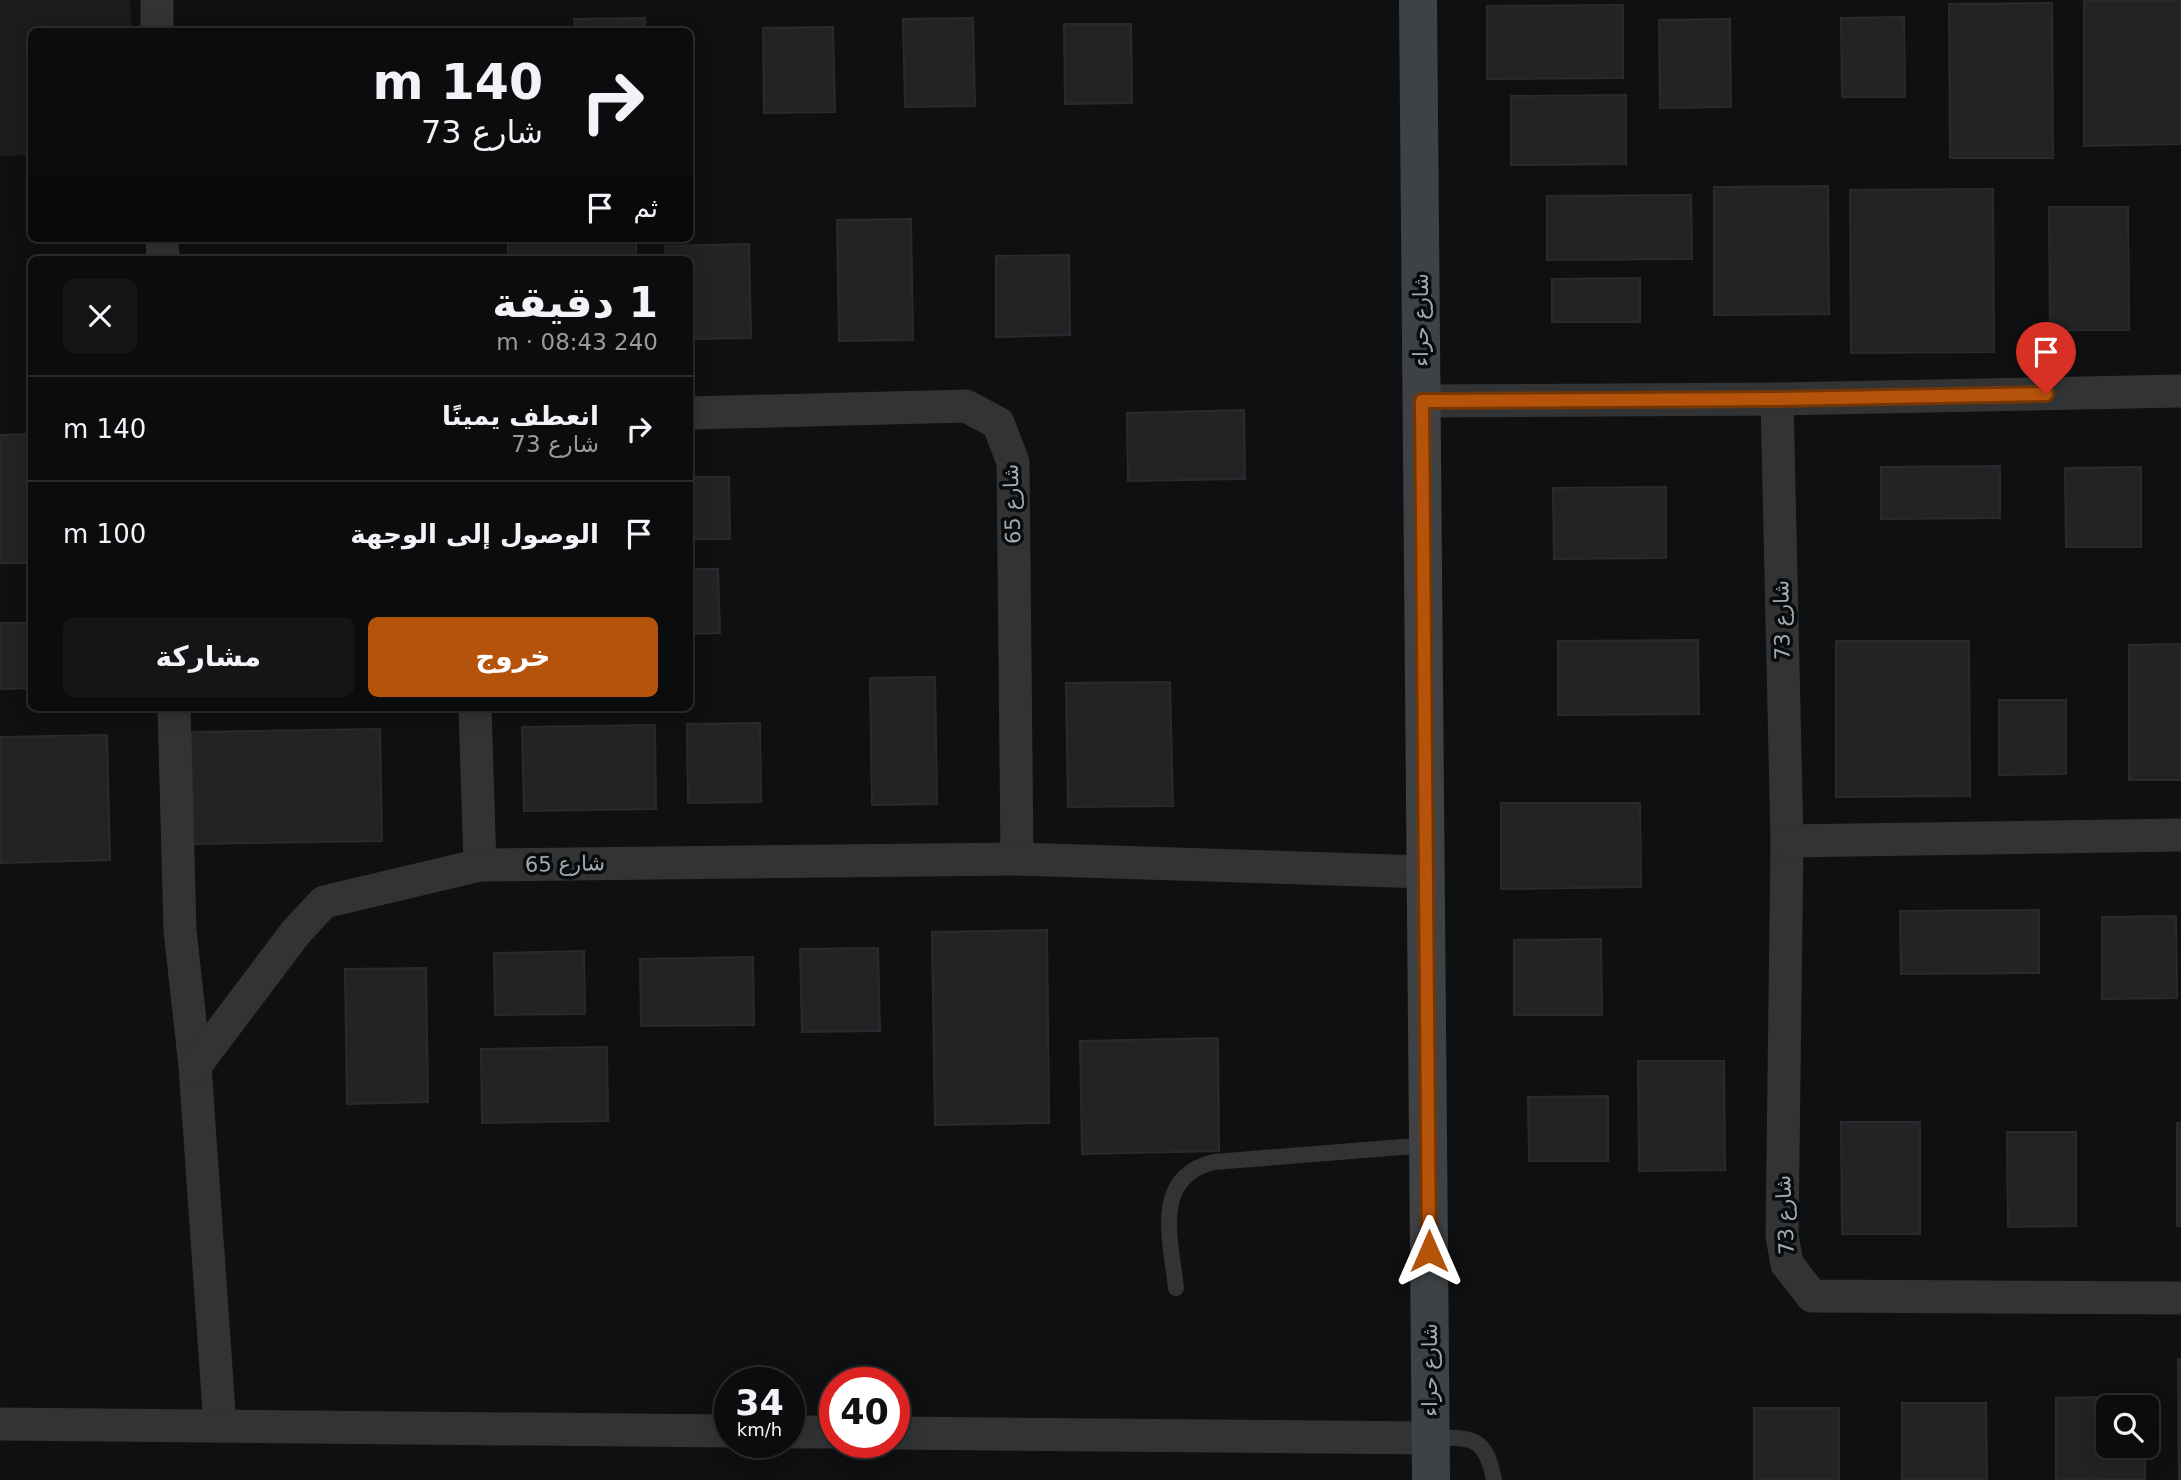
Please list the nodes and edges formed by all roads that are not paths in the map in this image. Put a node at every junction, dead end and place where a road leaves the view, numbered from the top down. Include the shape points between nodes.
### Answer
1 (157, 0) edge
2 (1418, 0) edge
3 (157, 28) edge
4 (2181, 391) edge
5 (1777, 399) junction
6 (1422, 401) junction
7 (693, 413) edge
8 (174, 711) edge
9 (475, 711) edge
10 (2181, 835) edge
11 (1787, 841) junction
12 (1017, 859) junction
13 (481, 865) junction
14 (1426, 872) junction
15 (195, 1066) junction
16 (1428, 1145) junction
17 (1175, 1288) dead end
18 (2181, 1298) edge
19 (0, 1424) edge
20 (220, 1426) junction
21 (714, 1431) edge
22 (910, 1433) edge
23 (1431, 1438) junction
24 (1432, 1480) edge
25 (1494, 1480) edge

1 - 3 street
2 - 6 street, شارع حراء
4 - 5 street
5 - 6 street
5 - 11 street, شارع 73
6 - 14 street, شارع حراء
7 - 12 street, شارع 65 via 966,406 998,423 1013,461
8 - 15 street via 180,931
9 - 13 street
10 - 11 street
11 - 18 street, شارع 73 via 1782,1236 1787,1264 1812,1296
12 - 13 street, شارع 65
12 - 14 street, شارع 65
13 - 15 street, شارع 65 via 324,902
14 - 16 street, شارع حراء
15 - 20 street
16 - 17 lane via 1200,1165 1178,1182 1172,1195
16 - 23 street, شارع حراء
19 - 20 street
20 - 21 street
22 - 23 street
23 - 24 street, شارع حراء
23 - 25 lane via 1461,1437 1475,1443 1486,1452

